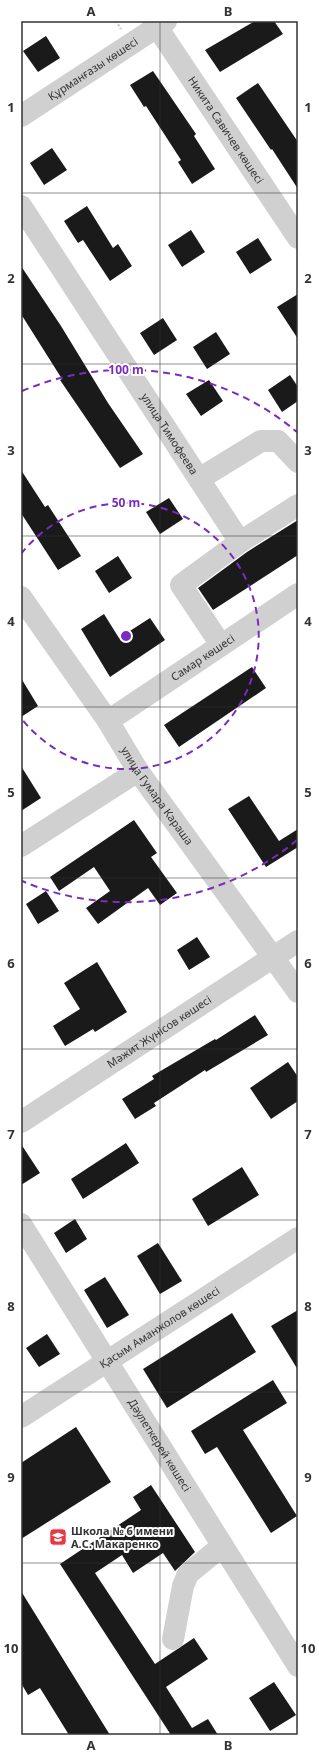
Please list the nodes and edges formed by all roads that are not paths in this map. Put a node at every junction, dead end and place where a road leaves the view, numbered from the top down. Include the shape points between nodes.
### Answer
1 (159, 23) edge
2 (21, 116) edge
3 (21, 206) edge
4 (298, 238) edge
5 (298, 462) edge
6 (198, 479) junction
7 (298, 505) edge
8 (240, 542) junction
9 (298, 594) edge
10 (21, 597) edge
11 (221, 645) junction
12 (108, 721) junction
13 (138, 771) junction
14 (21, 846) edge
15 (298, 941) edge
16 (273, 957) junction
17 (298, 992) edge
18 (21, 1122) edge
19 (21, 1224) edge
20 (295, 1245) edge
21 (106, 1362) junction
22 (21, 1417) edge
23 (222, 1546) junction
24 (173, 1638) dead end
25 (298, 1666) edge

1 - 2 street, Құрманғазы көшесі
1 - 4 street, Никита Савичев көшесі
3 - 6 street, улица Тимофеева
5 - 6 street via 278,441 261,441
6 - 8 street, улица Тимофеева
7 - 8 street
8 - 11 street via 181,585
9 - 11 street, Самар көшесі
10 - 12 street, улица Гумара Караша
11 - 12 street, Самар көшесі
12 - 13 street, улица Гумара Караша
13 - 14 street
13 - 16 street, улица Гумара Караша
15 - 16 street, Мәжит Жүнісов көшесі
16 - 17 street, улица Гумара Караша
16 - 18 street, Мәжит Жүнісов көшесі
19 - 21 street, Дәулеткерей көшесі
20 - 21 street, Қасым Аманжолов көшесі
21 - 22 street, Қасым Аманжолов көшесі
21 - 23 street, Дәулеткерей көшесі
23 - 24 street via 188,1574 183,1586
23 - 25 street, Дәулеткерей көшесі

